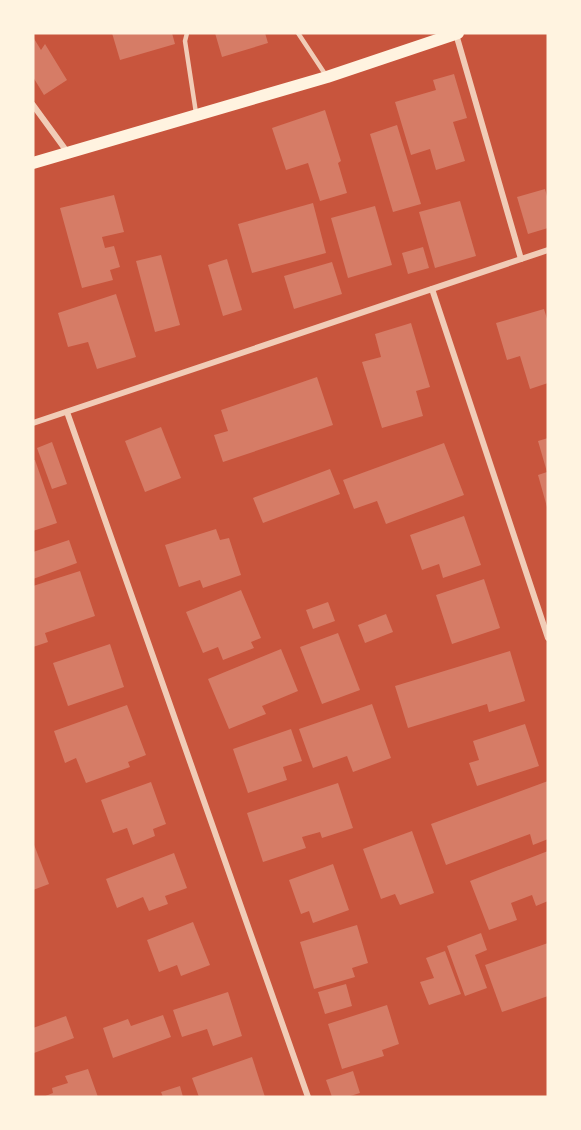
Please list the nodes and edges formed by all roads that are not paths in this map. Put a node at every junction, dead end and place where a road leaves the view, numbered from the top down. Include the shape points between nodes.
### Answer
1 (186, 33) edge
2 (298, 33) edge
3 (457, 33) edge
4 (327, 77) junction
5 (33, 105) edge
6 (196, 115) junction
7 (69, 153) junction
8 (33, 163) edge
9 (548, 250) edge
10 (521, 259) junction
11 (432, 290) junction
12 (67, 412) junction
13 (33, 423) edge
14 (548, 638) edge
15 (308, 1097) edge

1 - 6 lane
2 - 4 lane
3 - 4 main road
3 - 10 street
4 - 6 main road
5 - 7 street
6 - 7 main road
7 - 8 main road
9 - 10 street
10 - 11 street
11 - 12 street
11 - 14 street
12 - 13 street
12 - 15 street

